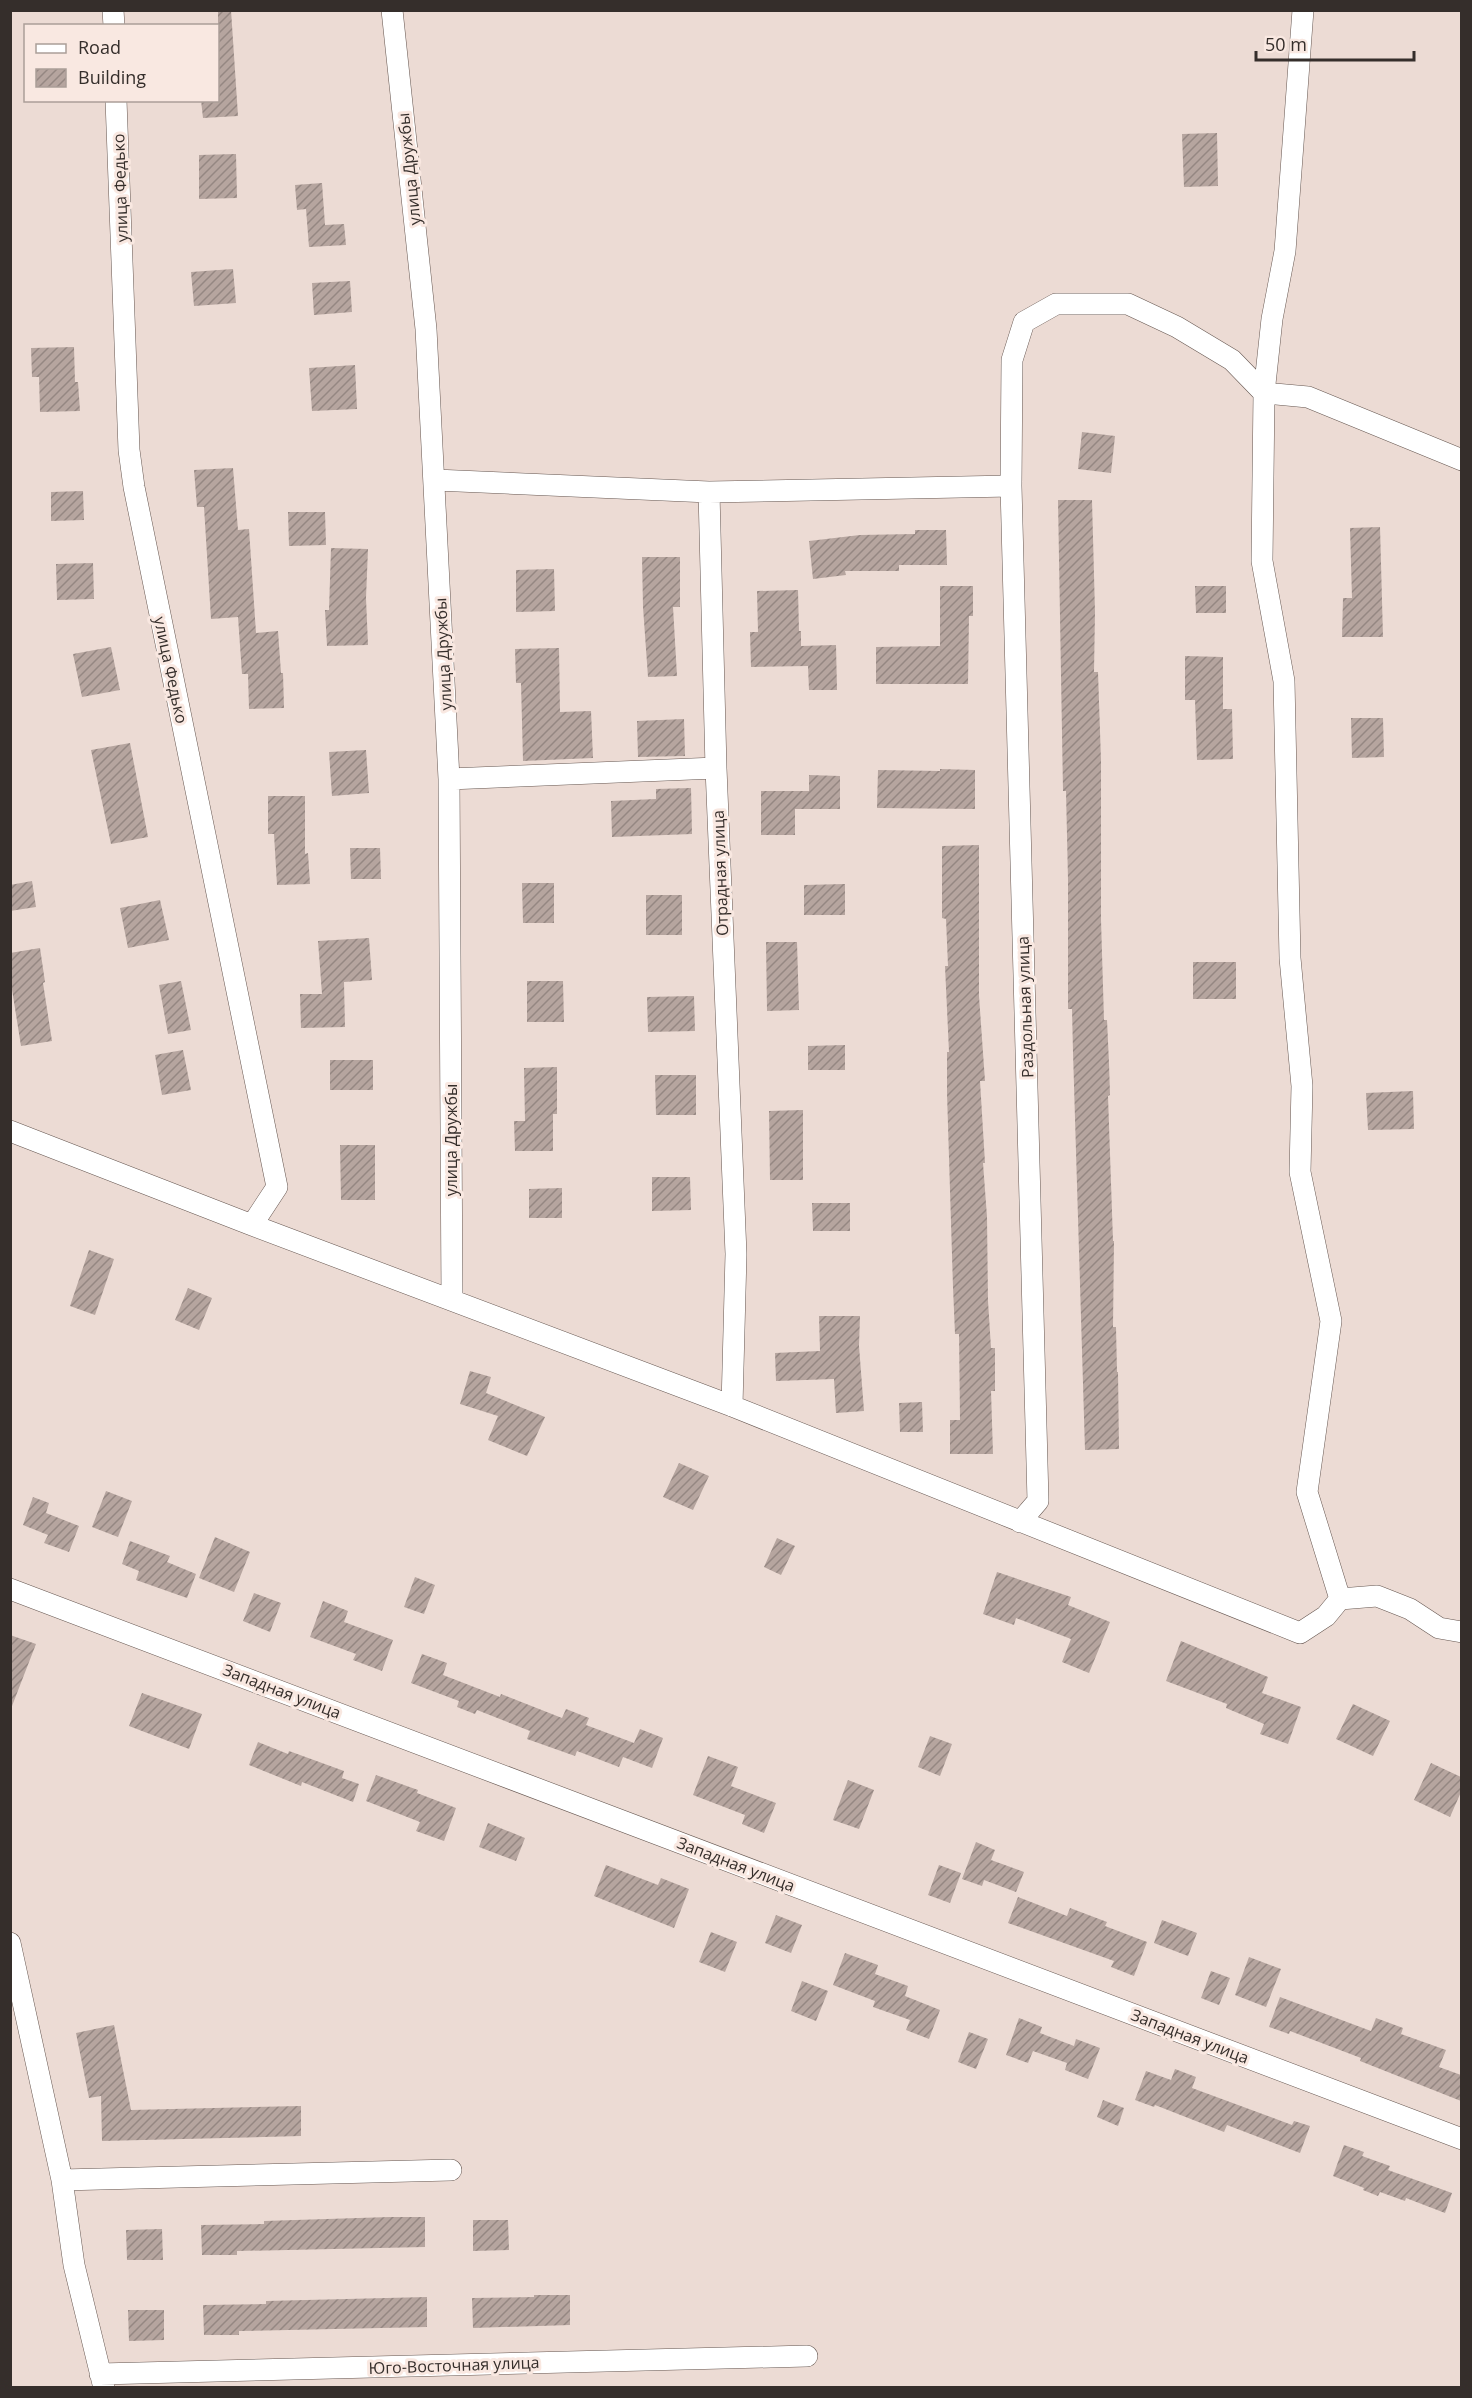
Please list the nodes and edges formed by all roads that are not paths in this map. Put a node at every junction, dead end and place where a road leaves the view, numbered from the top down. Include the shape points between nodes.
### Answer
1 (392, 10) edge
2 (1300, 12) edge
3 (116, 102) edge
4 (1264, 393) junction
5 (1461, 460) edge
6 (435, 480) junction
7 (1011, 486) junction
8 (709, 492) junction
9 (716, 768) junction
10 (449, 779) junction
11 (10, 1131) edge
12 (252, 1226) junction
13 (452, 1299) junction
14 (732, 1406) junction
15 (1020, 1522) junction
16 (10, 1589) edge
17 (1340, 1599) junction
18 (1461, 1632) edge
19 (10, 1943) edge
20 (1461, 2139) edge
21 (451, 2170) dead end
22 (62, 2180) junction
23 (807, 2356) dead end
24 (102, 2381) edge

1 - 6 street, улица Дружбы via 426,329
2 - 4 street via 1285,250
3 - 12 street, улица Федько via 129,450 277,1187
4 - 5 street via 1308,397
4 - 7 street, Раздольная улица via 1232,360 1128,304 1056,304 1024,322 1012,360
4 - 17 street via 1262,561 1284,681 1290,958 1302,1086 1300,1172 1331,1321 1307,1492
6 - 8 street
6 - 10 street, улица Дружбы
7 - 8 street
7 - 15 street, Раздольная улица via 1038,1501
8 - 9 street, Отрадная улица
9 - 10 street
9 - 14 street, Отрадная улица via 736,1254
10 - 13 street, улица Дружбы
11 - 12 street
12 - 13 street
13 - 14 street
14 - 15 street
15 - 17 street via 1300,1633 1326,1616
16 - 20 street, Западная улица
17 - 18 street via 1377,1596 1410,1609 1439,1628
19 - 22 street
21 - 22 street
22 - 24 street via 74,2265
23 - 24 street, Юго-Восточная улица

